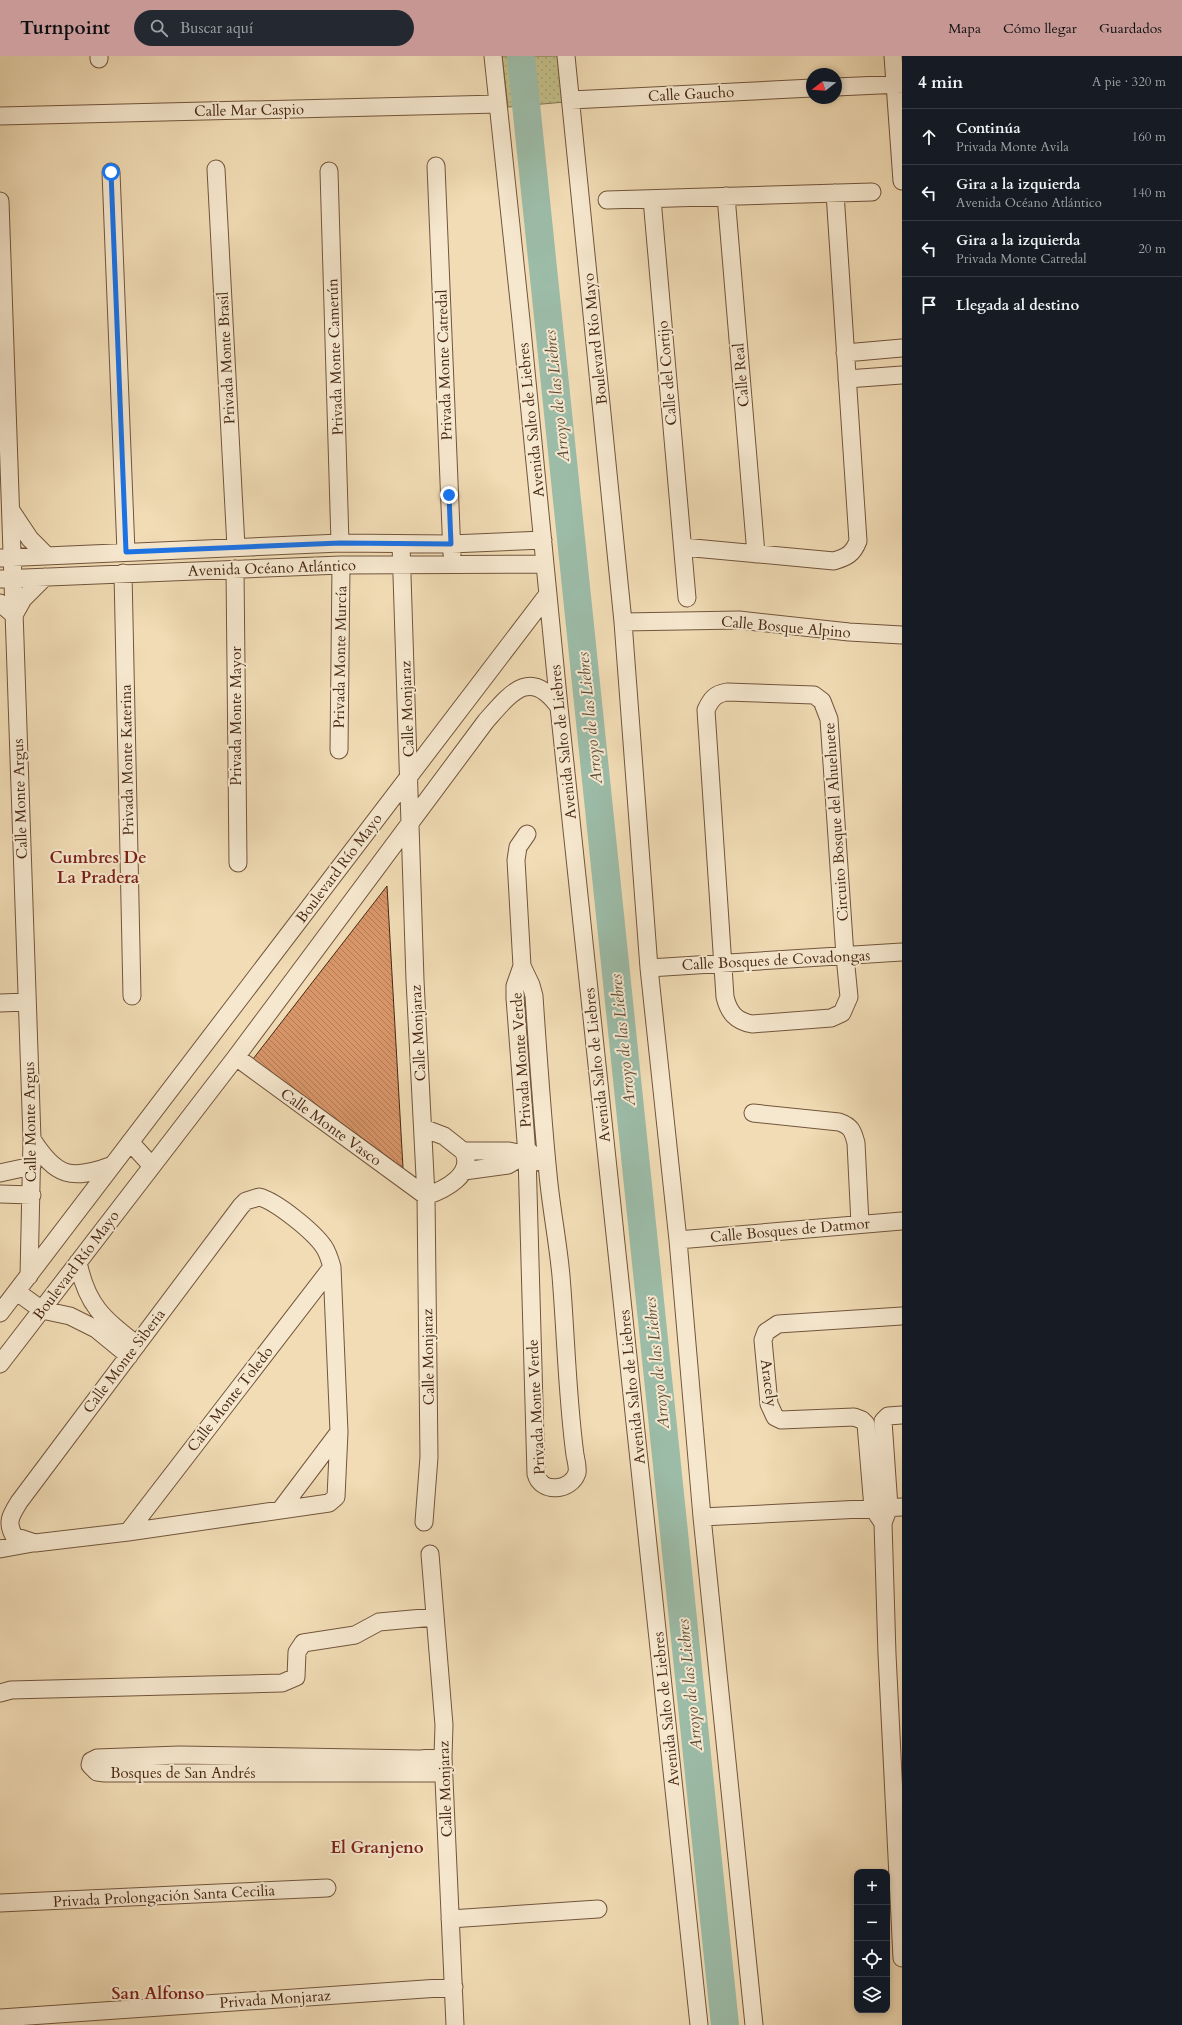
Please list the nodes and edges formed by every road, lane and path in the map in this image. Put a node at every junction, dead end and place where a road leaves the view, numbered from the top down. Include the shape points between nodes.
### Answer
1 (493, 56) edge
2 (566, 56) edge
3 (893, 56) edge
4 (899, 84) edge
5 (842, 87) edge
6 (806, 88) edge
7 (571, 100) junction
8 (498, 104) junction
9 (0, 116) edge
10 (436, 166) dead end
11 (216, 169) dead end
12 (329, 171) dead end
13 (111, 172) dead end
14 (902, 181) edge
15 (872, 192) dead end
16 (835, 193) junction
17 (726, 196) junction
18 (652, 199) junction
19 (607, 200) dead end
20 (0, 201) edge
21 (902, 348) edge
22 (845, 353) junction
23 (902, 375) edge
24 (847, 379) junction
25 (6, 518) edge
26 (543, 540) junction
27 (340, 543) junction
28 (401, 544) junction
29 (451, 544) junction
30 (236, 547) junction
31 (683, 547) junction
32 (126, 552) junction
33 (756, 554) junction
34 (47, 556) junction
35 (6, 558) edge
36 (452, 564) junction
37 (545, 564) junction
38 (341, 565) junction
39 (402, 565) junction
40 (235, 569) junction
41 (123, 573) junction
42 (45, 577) junction
43 (6, 578) edge
44 (548, 594) junction
45 (687, 598) dead end
46 (0, 603) edge
47 (14, 615) junction
48 (623, 622) junction
49 (902, 635) edge
50 (559, 707) junction
51 (339, 750) dead end
52 (410, 776) junction
53 (409, 825) junction
54 (527, 834) dead end
55 (238, 863) dead end
56 (902, 952) edge
57 (845, 956) junction
58 (723, 963) junction
59 (522, 966) junction
60 (649, 968) junction
61 (132, 996) dead end
62 (26, 1002) junction
63 (0, 1003) edge
64 (236, 1057) junction
65 (753, 1113) dead end
66 (423, 1128) junction
67 (545, 1136) junction
68 (32, 1138) junction
69 (130, 1142) junction
70 (463, 1151) junction
71 (527, 1155) junction
72 (113, 1164) junction
73 (32, 1166) junction
74 (152, 1166) junction
75 (464, 1171) junction
76 (0, 1173) edge
77 (548, 1173) junction
78 (0, 1194) edge
79 (32, 1195) junction
80 (426, 1196) junction
81 (902, 1221) edge
82 (860, 1224) junction
83 (678, 1240) junction
84 (78, 1262) junction
85 (332, 1267) junction
86 (29, 1276) junction
87 (17, 1292) junction
88 (42, 1310) junction
89 (0, 1313) edge
90 (902, 1316) edge
91 (133, 1351) junction
92 (0, 1364) edge
93 (902, 1415) edge
94 (339, 1432) junction
95 (888, 1507) edge
96 (281, 1509) junction
97 (702, 1518) junction
98 (5, 1521) edge
99 (424, 1522) dead end
100 (128, 1532) junction
101 (35, 1543) junction
102 (0, 1549) edge
103 (430, 1554) dead end
104 (434, 1617) junction
105 (0, 1693) edge
106 (158, 1756) junction
107 (443, 1765) junction
108 (158, 1774) junction
109 (327, 1888) dead end
110 (0, 1903) edge
111 (598, 1908) dead end
112 (450, 1919) junction
113 (902, 1958) edge
114 (454, 1987) junction
115 (0, 2018) edge
116 (455, 2025) edge
117 (699, 2025) edge
118 (754, 2025) edge

1 - 8 street
2 - 7 street, Boulevard Río Mayo
3 - 4 street
4 - 5 street
4 - 14 street
6 - 7 street, Calle Gaucho
7 - 48 street, Boulevard Río Mayo
8 - 9 street, Calle Mar Caspio
8 - 26 street, Avenida Salto de Liebres
10 - 29 street, Privada Monte Catredal
11 - 30 street, Privada Monte Brasil
12 - 27 street, Privada Monte Camerún
13 - 32 street
15 - 16 street
16 - 17 street
16 - 22 street
17 - 18 street
17 - 33 street, Calle Real
18 - 19 street
18 - 31 street, Calle del Cortijo
20 - 25 street, Calle Monte Argus
21 - 22 street
22 - 24 street
23 - 24 street
24 - 33 street via 858,541 854,549 847,557 834,561
25 - 34 street
25 - 35 street, Calle Monte Argus
26 - 29 street, Avenida Océano Atlántico
26 - 37 street, Avenida Salto de Liebres
27 - 28 street, Avenida Océano Atlántico
27 - 30 street, Avenida Océano Atlántico
28 - 29 street, Avenida Océano Atlántico
28 - 39 street, Calle Monjaraz
29 - 36 street, Privada Monte Catredal
30 - 32 street, Avenida Océano Atlántico
31 - 33 street
31 - 45 street, Calle del Cortijo
32 - 34 street, Avenida Océano Atlántico
34 - 35 street, Avenida Océano Atlántico
35 - 43 street, Calle Monte Argus
36 - 37 street, Avenida Océano Atlántico
36 - 39 street, Avenida Océano Atlántico
37 - 44 street, Avenida Salto de Liebres
38 - 39 street, Avenida Océano Atlántico
38 - 40 street, Avenida Océano Atlántico
38 - 51 street, Privada Monte Murcía
39 - 52 street, Calle Monjaraz
40 - 41 street, Avenida Océano Atlántico
40 - 55 street, Privada Monte Mayor
41 - 42 street, Avenida Océano Atlántico
41 - 61 street, Privada Monte Katerina
42 - 43 street, Avenida Océano Atlántico
42 - 47 street via 23,600
43 - 47 street, Calle Monte Argus
44 - 50 street, Avenida Salto de Liebres
44 - 52 street, Boulevard Río Mayo
46 - 47 street
47 - 62 street, Calle Monte Argus
48 - 49 street, Calle Bosque Alpino via 740,620
48 - 60 street
50 - 53 street, Boulevard Río Mayo via 551,695 542,688 520,688 512,693 486,721
50 - 117 street, Avenida Salto de Liebres
52 - 53 street, Calle Monjaraz
52 - 69 street, Boulevard Río Mayo
53 - 64 street, Boulevard Río Mayo
53 - 66 street, Calle Monjaraz
54 - 59 street, Privada Monte Verde via 518,847 516,860
56 - 57 street, Calle Bosques de Covadongas
57 - 58 street, Calle Bosques de Covadongas
57 - 58 street, Circuito Bosque del Ahuehuete via 850,997 842,1013 831,1018 752,1024 734,1017 728,1007
57 - 58 street, Circuito Bosque del Ahuehuete via 829,718 826,710 822,701 814,696 728,692 717,694 706,710
58 - 60 street, Calle Bosques de Covadongas
59 - 67 street, Privada Monte Verde via 534,996
59 - 71 street, Privada Monte Verde via 515,986 515,998
60 - 83 street
62 - 63 street
62 - 68 street, Calle Monte Argus
64 - 74 street, Boulevard Río Mayo
64 - 80 street, Calle Monte Vasco
65 - 82 street via 849,1125 856,1143
66 - 70 street via 444,1136
66 - 80 street, Calle Monjaraz
67 - 71 street, Privada Monte Verde
67 - 77 street, Privada Monte Verde
68 - 72 street via 50,1164 63,1172 94,1172
68 - 73 street, Calle Monte Argus
69 - 72 street, Boulevard Río Mayo
69 - 74 street
70 - 71 street via 509,1151
70 - 75 street via 467,1161
71 - 75 street, Privada Monte Verde via 508,1165
71 - 77 street
71 - 77 street, Privada Monte Verde via 536,1474 542,1484 556,1488 568,1484 574,1479 577,1471 571,1428 561,1275
72 - 86 street, Boulevard Río Mayo
73 - 76 street
73 - 79 street, Calle Monte Argus
74 - 84 street, Boulevard Río Mayo
75 - 80 street via 451,1184
78 - 79 street
79 - 86 street, Calle Monte Argus
80 - 99 street, Calle Monjaraz via 429,1457
81 - 82 street, Calle Bosques de Datmor
82 - 83 street, Calle Bosques de Datmor
83 - 97 street
84 - 88 street, Boulevard Río Mayo
84 - 91 street via 81,1277 93,1305
85 - 91 street, Calle Monte Siberia via 323,1246 315,1236 278,1206 259,1197 246,1201
85 - 94 street, Calle Monte Siberia
85 - 100 street, Calle Monte Toledo
86 - 87 street, Boulevard Río Mayo
87 - 88 street
87 - 89 street, Boulevard Río Mayo
88 - 91 street via 83,1321
88 - 92 street, Boulevard Río Mayo
90 - 95 street, Aracely via 778,1324 766,1332 763,1340 769,1404 775,1417 781,1420 854,1417 862,1420 866,1424
91 - 98 street, Calle Monte Siberia
93 - 95 street via 888,1416 883,1421
94 - 96 street
94 - 96 street, Calle Monte Siberia via 337,1490 333,1500 329,1503
95 - 97 street
95 - 113 street via 883,1523
96 - 100 street, Calle Monte Siberia
97 - 118 street
98 - 101 street, Calle Monte Siberia via 9,1522 14,1536
100 - 101 street, Calle Monte Siberia
101 - 102 street
103 - 104 street, Calle Monjaraz
104 - 105 street via 378,1622 355,1635 303,1643 297,1652 296,1676 282,1683 19,1690
104 - 107 street, Calle Monjaraz via 444,1725
106 - 107 street, Bosques de San Andrés
106 - 108 street
106 - 108 street, Bosques de San Andrés via 97,1758 90,1763 91,1768 97,1772
107 - 108 street, Bosques de San Andrés
107 - 112 street, Calle Monjaraz
109 - 110 street, Privada Prolongación Santa Cecilia
111 - 112 street
112 - 114 street, Calle Monjaraz
114 - 115 street, Privada Monjaraz
114 - 116 street, Calle Monjaraz

